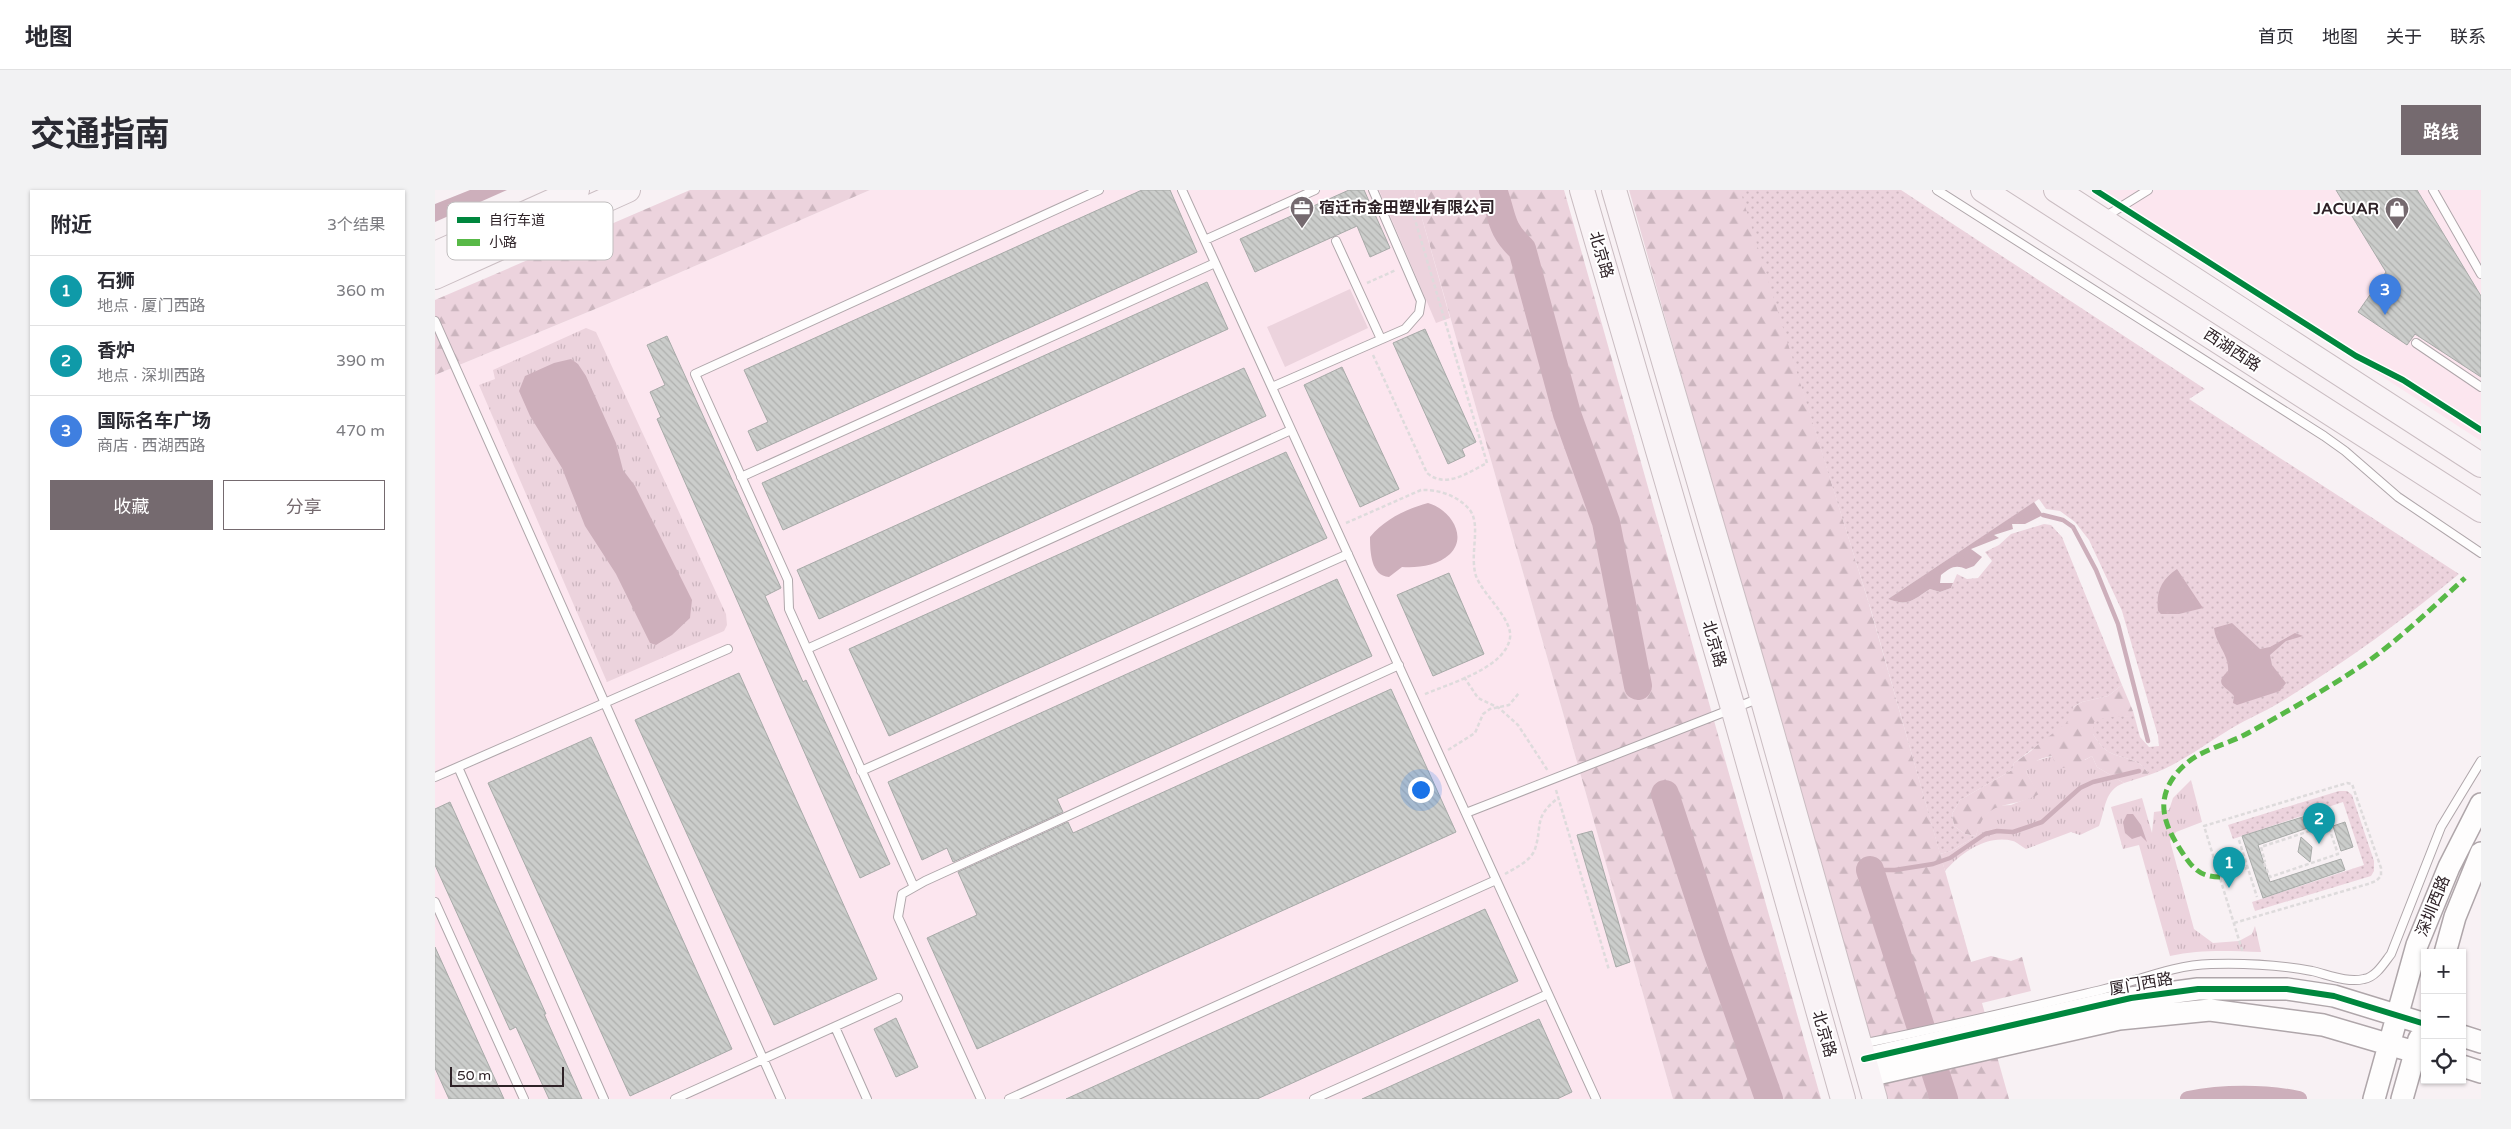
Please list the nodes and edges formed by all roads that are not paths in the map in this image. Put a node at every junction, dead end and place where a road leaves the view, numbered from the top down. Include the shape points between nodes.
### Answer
1 (577, 190) edge
2 (628, 190) edge
3 (1099, 190) edge
4 (1182, 190) edge
5 (1315, 190) edge
6 (1373, 190) edge
7 (1582, 190) edge
8 (1614, 190) edge
9 (1937, 190) edge
10 (1983, 190) edge
11 (2056, 190) edge
12 (2148, 190) edge
13 (2433, 190) edge
14 (550, 202) edge
15 (601, 202) edge
16 (2102, 219) junction
17 (1205, 240) junction
18 (1335, 241) dead end
19 (447, 249) edge
20 (435, 254) edge
21 (473, 260) edge
22 (1215, 263) junction
23 (2481, 274) edge
24 (435, 277) edge
25 (435, 321) edge
26 (1381, 339) junction
27 (2416, 343) dead end
28 (1272, 387) junction
29 (2481, 387) edge
30 (1291, 430) junction
31 (2481, 465) edge
32 (741, 477) junction
33 (2481, 510) edge
34 (2481, 553) edge
35 (1348, 554) junction
36 (728, 649) dead end
37 (807, 649) junction
38 (1399, 665) junction
39 (1763, 697) junction
40 (605, 703) junction
41 (1733, 708) junction
42 (2481, 760) edge
43 (458, 767) junction
44 (861, 771) junction
45 (435, 777) edge
46 (2481, 804) edge
47 (1466, 813) junction
48 (2481, 853) edge
49 (1497, 880) junction
50 (914, 887) junction
51 (435, 902) edge
52 (2446, 949) edge
53 (1548, 994) junction
54 (898, 998) dead end
55 (2397, 1016) junction
56 (2421, 1022) edge
57 (835, 1027) junction
58 (2466, 1037) edge
59 (1963, 1039) junction
60 (2422, 1039) edge
61 (2481, 1042) edge
62 (2389, 1044) junction
63 (1909, 1050) junction
64 (2420, 1054) edge
65 (763, 1059) junction
66 (1864, 1060) junction
67 (2466, 1067) edge
68 (2481, 1072) edge
69 (2374, 1097) edge
70 (524, 1099) edge
71 (604, 1099) edge
72 (675, 1099) edge
73 (781, 1099) edge
74 (867, 1099) edge
75 (981, 1099) edge
76 (1009, 1099) edge
77 (1314, 1099) edge
78 (1596, 1099) edge
79 (1843, 1099) edge
80 (1875, 1099) edge
81 (2402, 1099) edge

1 - 14 main road
2 - 15 main road
3 - 32 lane via 695,374
4 - 17 lane
5 - 17 lane
6 - 26 lane via 1421,300 1419,313 1405,329
7 - 41 main road, 北京路
8 - 39 main road, 北京路
9 - 34 lane via 2324,436 2398,497
10 - 33 main road, 西湖西路
11 - 16 main road
12 - 16 lane
13 - 23 lane
16 - 31 main road
17 - 22 lane
18 - 26 lane
19 - 20 main road
21 - 24 main road
22 - 28 lane
22 - 32 lane
25 - 40 lane
26 - 28 lane
27 - 29 lane
28 - 30 lane
30 - 35 lane
30 - 37 lane
32 - 37 lane via 788,580 789,609
35 - 38 lane
35 - 44 lane
36 - 40 lane
37 - 44 lane
38 - 47 lane
38 - 50 lane
39 - 41 lane
39 - 66 main road, 北京路
40 - 43 lane
40 - 65 lane
41 - 47 lane
41 - 79 main road, 北京路
42 - 59 lane via 2441,827 2391,954 2378,971 2365,979 2346,980 2311,971 2245,964 2181,967
43 - 45 lane
43 - 71 lane
44 - 50 lane
46 - 55 street, 深圳西路 via 2449,867 2417,945
47 - 49 lane
48 - 52 street, 深圳西路 via 2455,917
49 - 53 lane
49 - 76 lane
50 - 75 lane via 902,894 898,917
51 - 70 lane
53 - 77 lane
53 - 78 lane
54 - 57 lane
55 - 56 street, 厦门西路
55 - 59 street, 厦门西路 via 2334,996 2287,989 2198,989 2131,998
55 - 62 street, 深圳西路
57 - 65 lane
57 - 74 lane
58 - 61 street
59 - 62 street, 厦门西路 via 2210,1010 2323,1025
59 - 63 street, 厦门西路
59 - 63 lane
60 - 64 street
62 - 64 street, 厦门西路
62 - 69 street, 深圳西路
63 - 66 street, 厦门西路
63 - 66 lane
64 - 81 street
65 - 72 lane
65 - 73 lane
66 - 80 main road, 北京路
67 - 68 street

